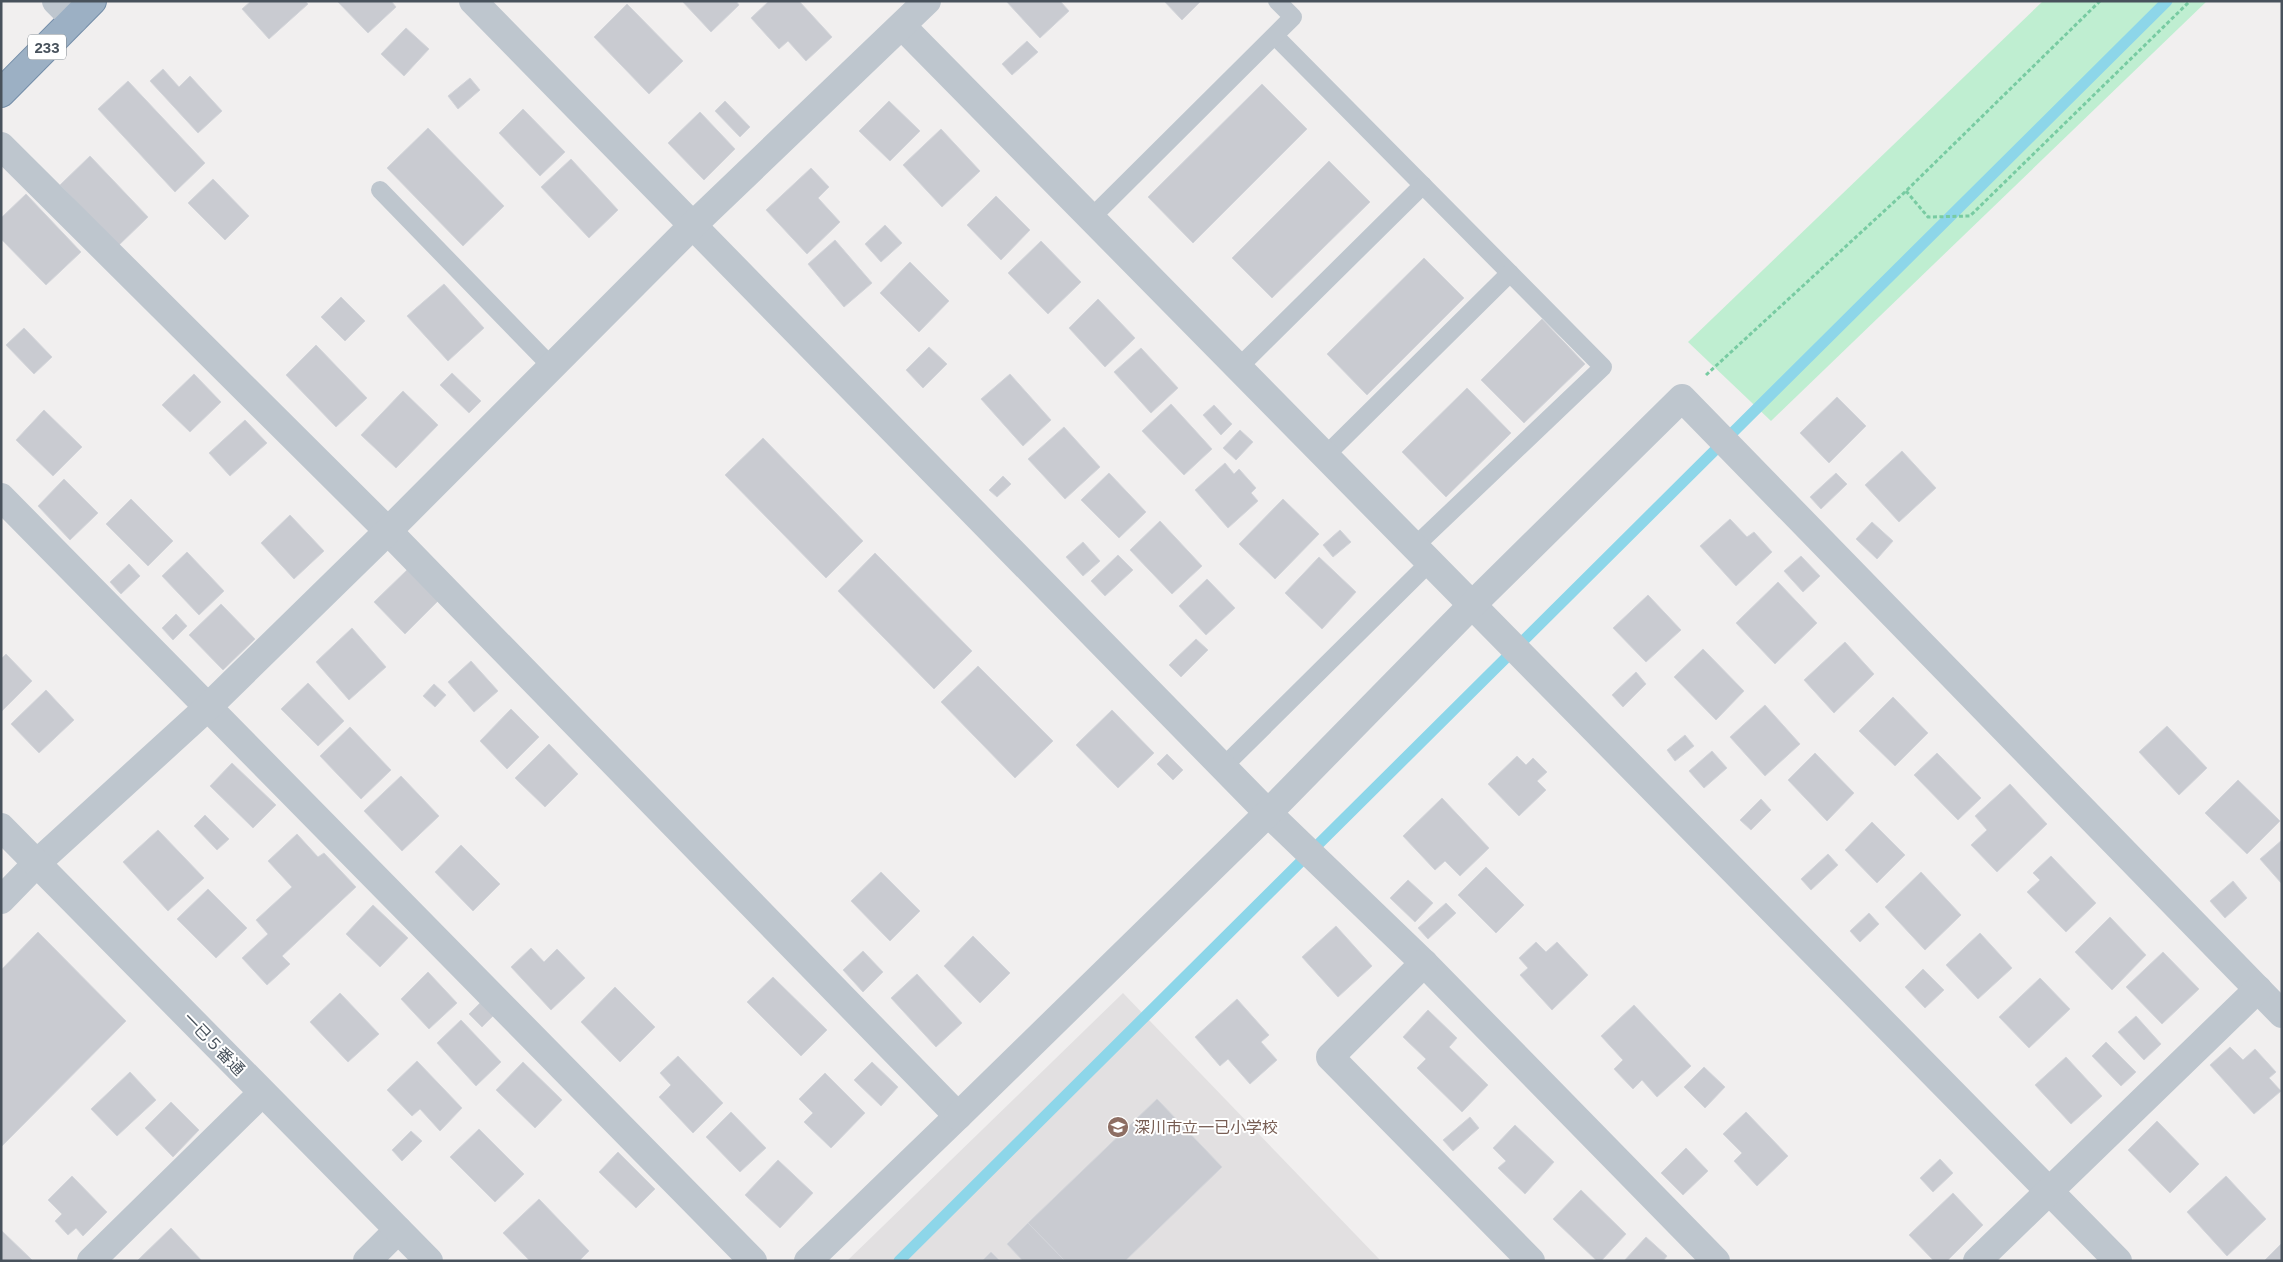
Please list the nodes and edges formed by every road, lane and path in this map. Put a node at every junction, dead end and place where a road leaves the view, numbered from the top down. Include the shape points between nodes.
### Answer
1 (473, 1) edge
2 (927, 1) edge
3 (1277, 1) edge
4 (2100, 1) edge
5 (2190, 1) edge
6 (74, 7) edge
7 (902, 26) junction
8 (1275, 36) junction
9 (1, 93) edge
10 (1, 146) edge
11 (1423, 185) junction
12 (380, 190) dead end
13 (1906, 191) junction
14 (1091, 218) junction
15 (692, 226) junction
16 (1510, 273) junction
17 (552, 367) junction
18 (1238, 368) junction
19 (1682, 398) junction
20 (1325, 456) junction
21 (1, 498) edge
22 (388, 531) junction
23 (1422, 554) junction
24 (1473, 604) junction
25 (207, 708) junction
26 (1224, 766) junction
27 (1268, 813) junction
28 (1, 827) edge
29 (38, 863) junction
30 (1, 900) edge
31 (1424, 963) junction
32 (2258, 989) junction
33 (2282, 1014) edge
34 (262, 1093) junction
35 (958, 1116) junction
36 (2049, 1190) junction
37 (398, 1230) junction
38 (91, 1261) edge
39 (367, 1261) edge
40 (429, 1261) edge
41 (753, 1261) edge
42 (808, 1261) edge
43 (1531, 1261) edge
44 (1716, 1261) edge
45 (1977, 1261) edge
46 (2118, 1261) edge

1 - 15 street
2 - 7 street
3 - 8 lane via 1293,17
4 - 13 path
5 - 13 path via 1970,216 1928,217
6 - 9 highway, 233
7 - 14 street
7 - 15 street
8 - 11 lane
8 - 14 lane
10 - 22 street
11 - 16 lane
11 - 18 lane
12 - 17 lane
13 - 19 path
14 - 18 street
15 - 17 street
15 - 26 street
16 - 20 lane
16 - 23 lane via 1602,367
17 - 22 street
18 - 20 street
19 - 24 street
19 - 32 street
20 - 23 street
21 - 25 street
22 - 25 street
22 - 35 street
23 - 24 street
23 - 26 lane
24 - 27 street
24 - 36 street
25 - 29 street
25 - 41 street
26 - 27 street
27 - 31 street
27 - 35 street
28 - 29 street, 一已５番通
29 - 30 street
29 - 34 street, 一已５番通
31 - 43 street via 1330,1057
31 - 44 street
32 - 33 street
32 - 36 street
34 - 37 street, 一已５番通
34 - 38 street
35 - 42 street
36 - 45 street
36 - 46 street
37 - 39 street
37 - 40 street, 一已５番通

